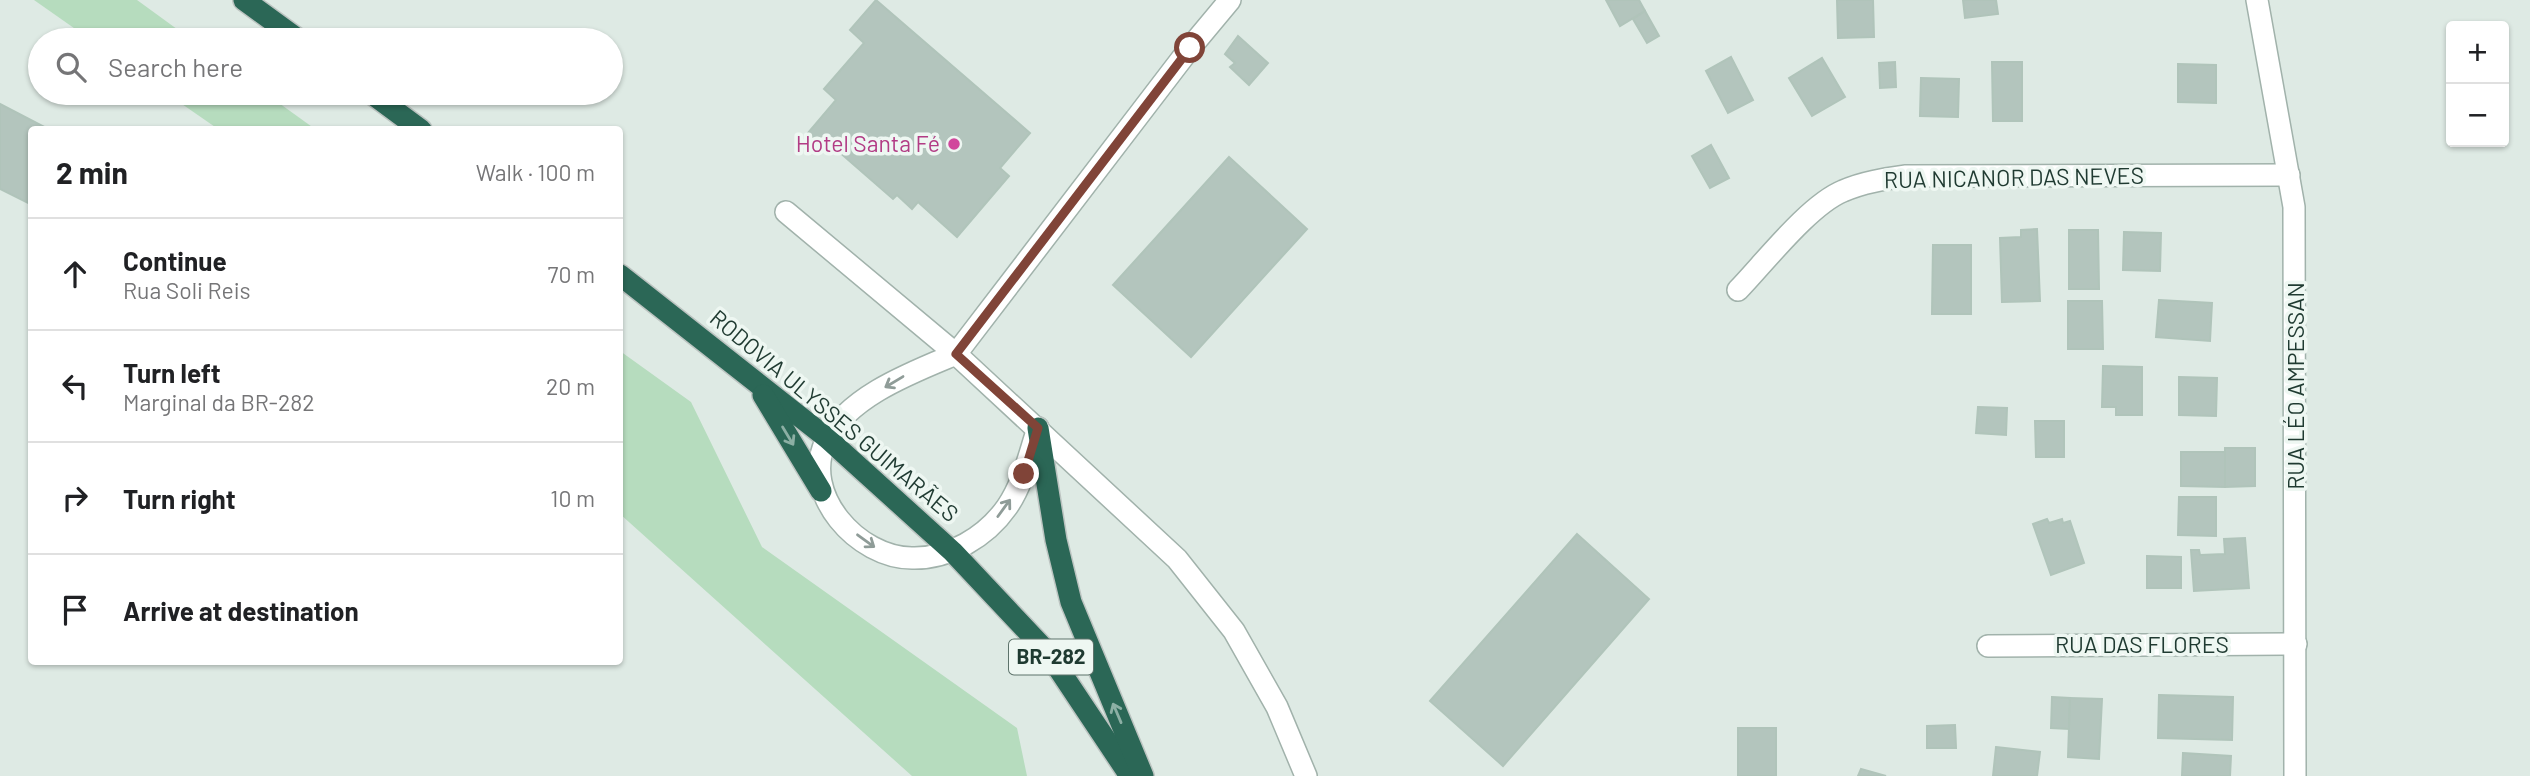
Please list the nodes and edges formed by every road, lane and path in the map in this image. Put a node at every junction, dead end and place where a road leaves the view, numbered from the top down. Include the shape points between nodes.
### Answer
1 (244, 0) edge
2 (1230, 0) edge
3 (2257, 0) edge
4 (282, 28) edge
5 (387, 105) edge
6 (416, 126) edge
7 (2289, 175) junction
8 (786, 212) dead end
9 (623, 277) edge
10 (1738, 290) dead end
11 (956, 354) junction
12 (755, 381) junction
13 (1038, 428) junction
14 (827, 439) junction
15 (821, 491) junction
16 (953, 552) junction
17 (2296, 644) junction
18 (1987, 646) dead end
19 (1130, 776) edge
20 (1143, 776) edge
21 (1306, 776) edge
22 (2295, 776) edge

1 - 4 highway
2 - 11 street
3 - 7 street, RUA LÉO AMPESSAN
5 - 6 highway
7 - 10 street, RUA NICANOR DAS NEVES via 1906,176 1872,181 1842,191 1818,207
7 - 17 street, RUA LÉO AMPESSAN via 2295,242
8 - 11 street
9 - 12 highway, RODOVIA ULYSSES GUIMARÃES / BR-282
11 - 13 street
11 -> 14 street via 906,375 857,405
12 - 14 highway, RODOVIA ULYSSES GUIMARÃES / BR-282
12 -> 15 highway
16 -> 13 street via 985,530 1006,508 1024,474
20 -> 13 highway via 1071,602
13 - 21 street via 1177,559 1234,631 1277,706
14 - 15 street via 820,458
14 - 16 highway, RODOVIA ULYSSES GUIMARÃES / BR-282
15 -> 16 street via 842,524 878,550 911,558
16 - 19 highway, RODOVIA ULYSSES GUIMARÃES / BR-282 via 1048,653
17 - 18 street, RUA DAS FLORES
17 - 22 street, RUA LÉO AMPESSAN

